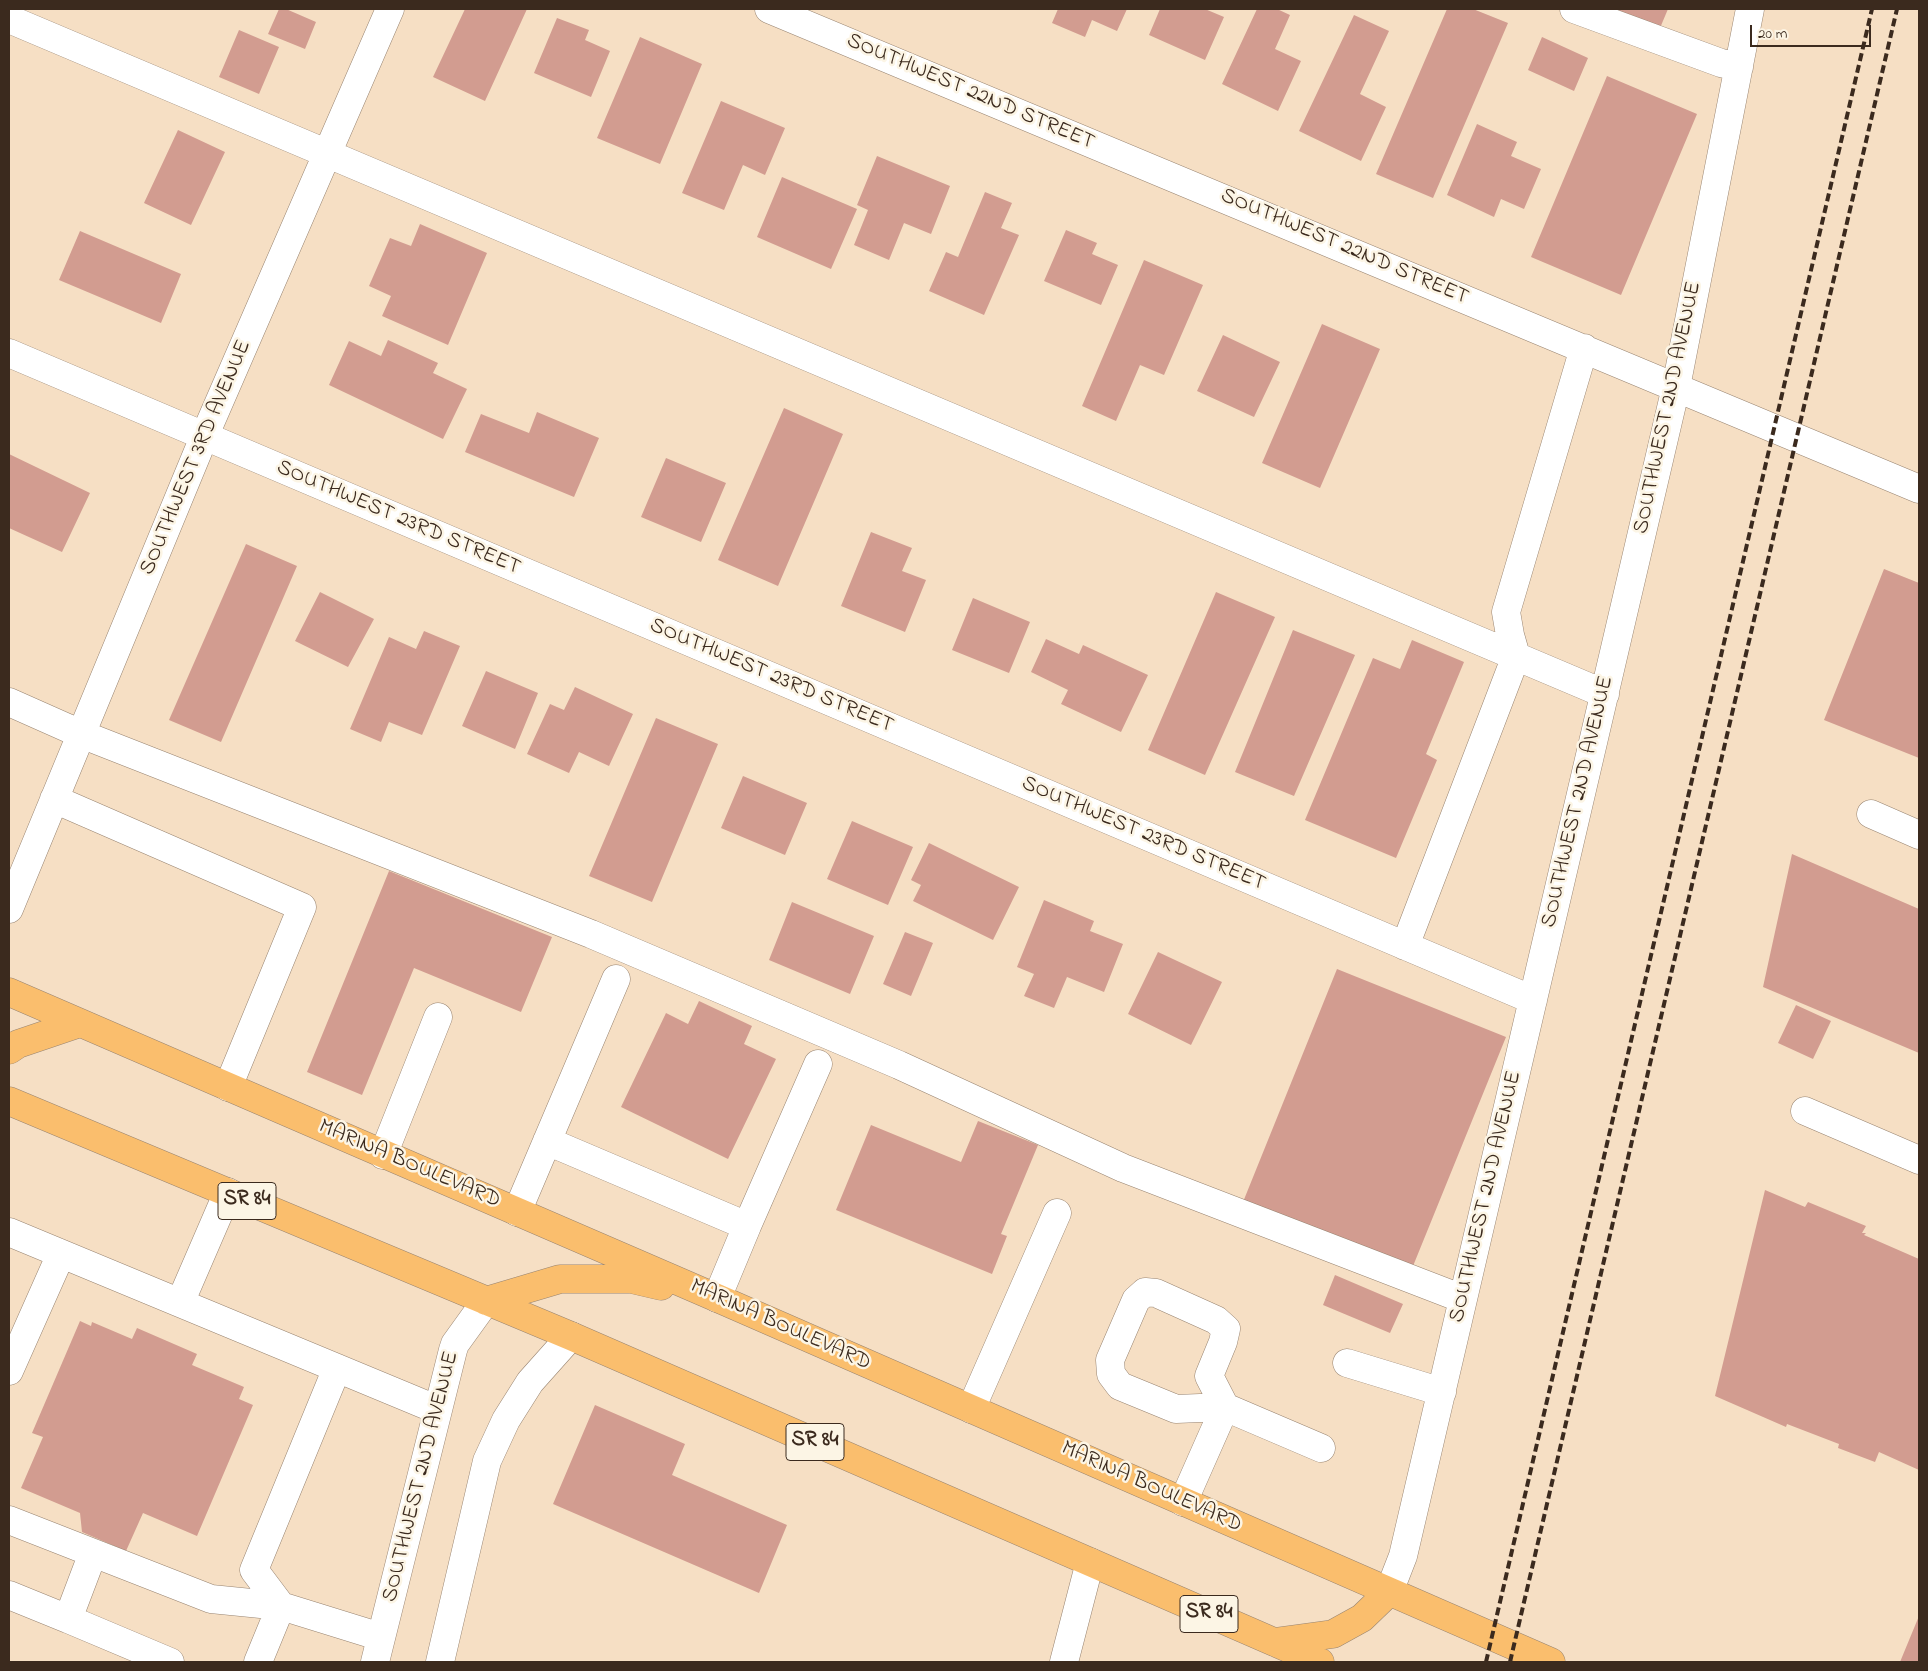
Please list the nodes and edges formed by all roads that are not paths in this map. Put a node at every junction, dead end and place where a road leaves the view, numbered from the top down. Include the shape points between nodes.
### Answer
1 (390, 9) edge
2 (769, 9) edge
3 (1574, 9) edge
4 (1750, 9) edge
5 (9, 19) edge
6 (1739, 67) junction
7 (327, 154) junction
8 (1584, 348) junction
9 (9, 354) edge
10 (1676, 387) junction
11 (204, 437) junction
12 (1919, 489) edge
13 (1516, 656) junction
14 (1605, 694) junction
15 (9, 702) edge
16 (81, 734) junction
17 (54, 800) junction
18 (1871, 814) dead end
19 (1919, 834) edge
20 (9, 909) edge
21 (1405, 946) junction
22 (616, 979) dead end
23 (9, 992) edge
24 (1533, 1000) junction
25 (438, 1017) dead end
26 (80, 1023) junction
27 (9, 1050) edge
28 (818, 1064) dead end
29 (228, 1087) junction
30 (9, 1101) edge
31 (1805, 1111) dead end
32 (547, 1141) junction
33 (384, 1155) junction
34 (1919, 1160) edge
35 (228, 1192) junction
36 (517, 1212) junction
37 (1057, 1213) dead end
38 (746, 1226) junction
39 (9, 1232) edge
40 (61, 1254) junction
41 (717, 1298) junction
42 (1463, 1299) junction
43 (486, 1301) junction
44 (180, 1303) junction
45 (571, 1336) junction
46 (1347, 1363) dead end
47 (337, 1368) junction
48 (9, 1371) edge
49 (1442, 1392) junction
50 (1225, 1407) junction
51 (971, 1409) junction
52 (438, 1410) junction
53 (1321, 1448) dead end
54 (1183, 1502) junction
55 (9, 1520) edge
56 (93, 1553) junction
57 (1090, 1562) junction
58 (1390, 1592) junction
59 (9, 1595) edge
60 (281, 1606) junction
61 (68, 1619) junction
62 (1274, 1642) junction
63 (378, 1649) edge
64 (170, 1662) edge
65 (258, 1662) edge
66 (440, 1662) edge
67 (1064, 1662) edge
68 (1320, 1662) edge
69 (1551, 1662) edge

1 - 7 street, SOUTHWEST 3RD AVENUE
2 - 8 street, SOUTHWEST 22ND STREET
3 - 6 street
4 - 6 street, SOUTHWEST 2ND AVENUE
5 - 7 street
6 - 10 street, SOUTHWEST 2ND AVENUE
7 - 11 street, SOUTHWEST 3RD AVENUE
7 - 13 street
8 - 10 street, SOUTHWEST 22ND STREET
8 - 13 street via 1506,612
9 - 11 street, SOUTHWEST 23RD STREET
10 - 12 street, SOUTHWEST 22ND STREET
10 - 14 street, SOUTHWEST 2ND AVENUE
11 - 16 street, SOUTHWEST 3RD AVENUE
11 - 21 street, SOUTHWEST 23RD STREET
13 - 14 street
13 - 21 street
14 - 24 street, SOUTHWEST 2ND AVENUE
15 - 16 street
16 - 17 street, SOUTHWEST 3RD AVENUE
16 - 42 street via 591,934 899,1065 1123,1168
17 - 20 street, SOUTHWEST 3RD AVENUE
17 - 29 street via 302,907
18 - 19 street
21 - 24 street, SOUTHWEST 23RD STREET
22 - 32 street
23 - 26 main road, MARINA BOULEVARD
24 - 42 street, SOUTHWEST 2ND AVENUE
25 - 33 street
26 - 27 main road
26 - 29 main road, MARINA BOULEVARD
28 - 38 street
29 - 33 main road, MARINA BOULEVARD
30 - 35 main road, SR 84
31 - 34 street
32 - 36 street
32 - 38 street
33 - 36 main road, MARINA BOULEVARD
35 - 43 main road, SR 84
35 - 44 street
36 - 41 main road, MARINA BOULEVARD
37 - 51 street
38 - 41 street
39 - 40 street
40 - 44 street
40 - 48 street
41 - 43 main road via 631,1279 560,1279
41 - 51 main road, MARINA BOULEVARD
42 - 49 street, SOUTHWEST 2ND AVENUE
43 - 45 main road, SR 84
43 - 52 street, SOUTHWEST 2ND AVENUE via 455,1344
44 - 47 street
45 - 57 main road, SR 84
45 - 66 street via 530,1382 506,1420 487,1461
46 - 49 street
47 - 52 street
47 - 60 street via 254,1570
49 - 58 street, SOUTHWEST 2ND AVENUE via 1403,1556
50 - 50 street via 1209,1376 1226,1329 1216,1320 1156,1293 1145,1292 1136,1300 1110,1360 1111,1374 1120,1386 1176,1409
50 - 53 street
50 - 54 street
51 - 54 main road, MARINA BOULEVARD
52 - 63 street, SOUTHWEST 2ND AVENUE
54 - 58 main road, MARINA BOULEVARD
55 - 56 street
56 - 60 street via 211,1599
56 - 61 street
57 - 62 main road, SR 84
57 - 67 street
58 - 62 main road via 1362,1618 1333,1634
58 - 69 main road, MARINA BOULEVARD
59 - 61 street
60 - 63 street
60 - 65 street
61 - 64 street
62 - 68 main road, SR 84

